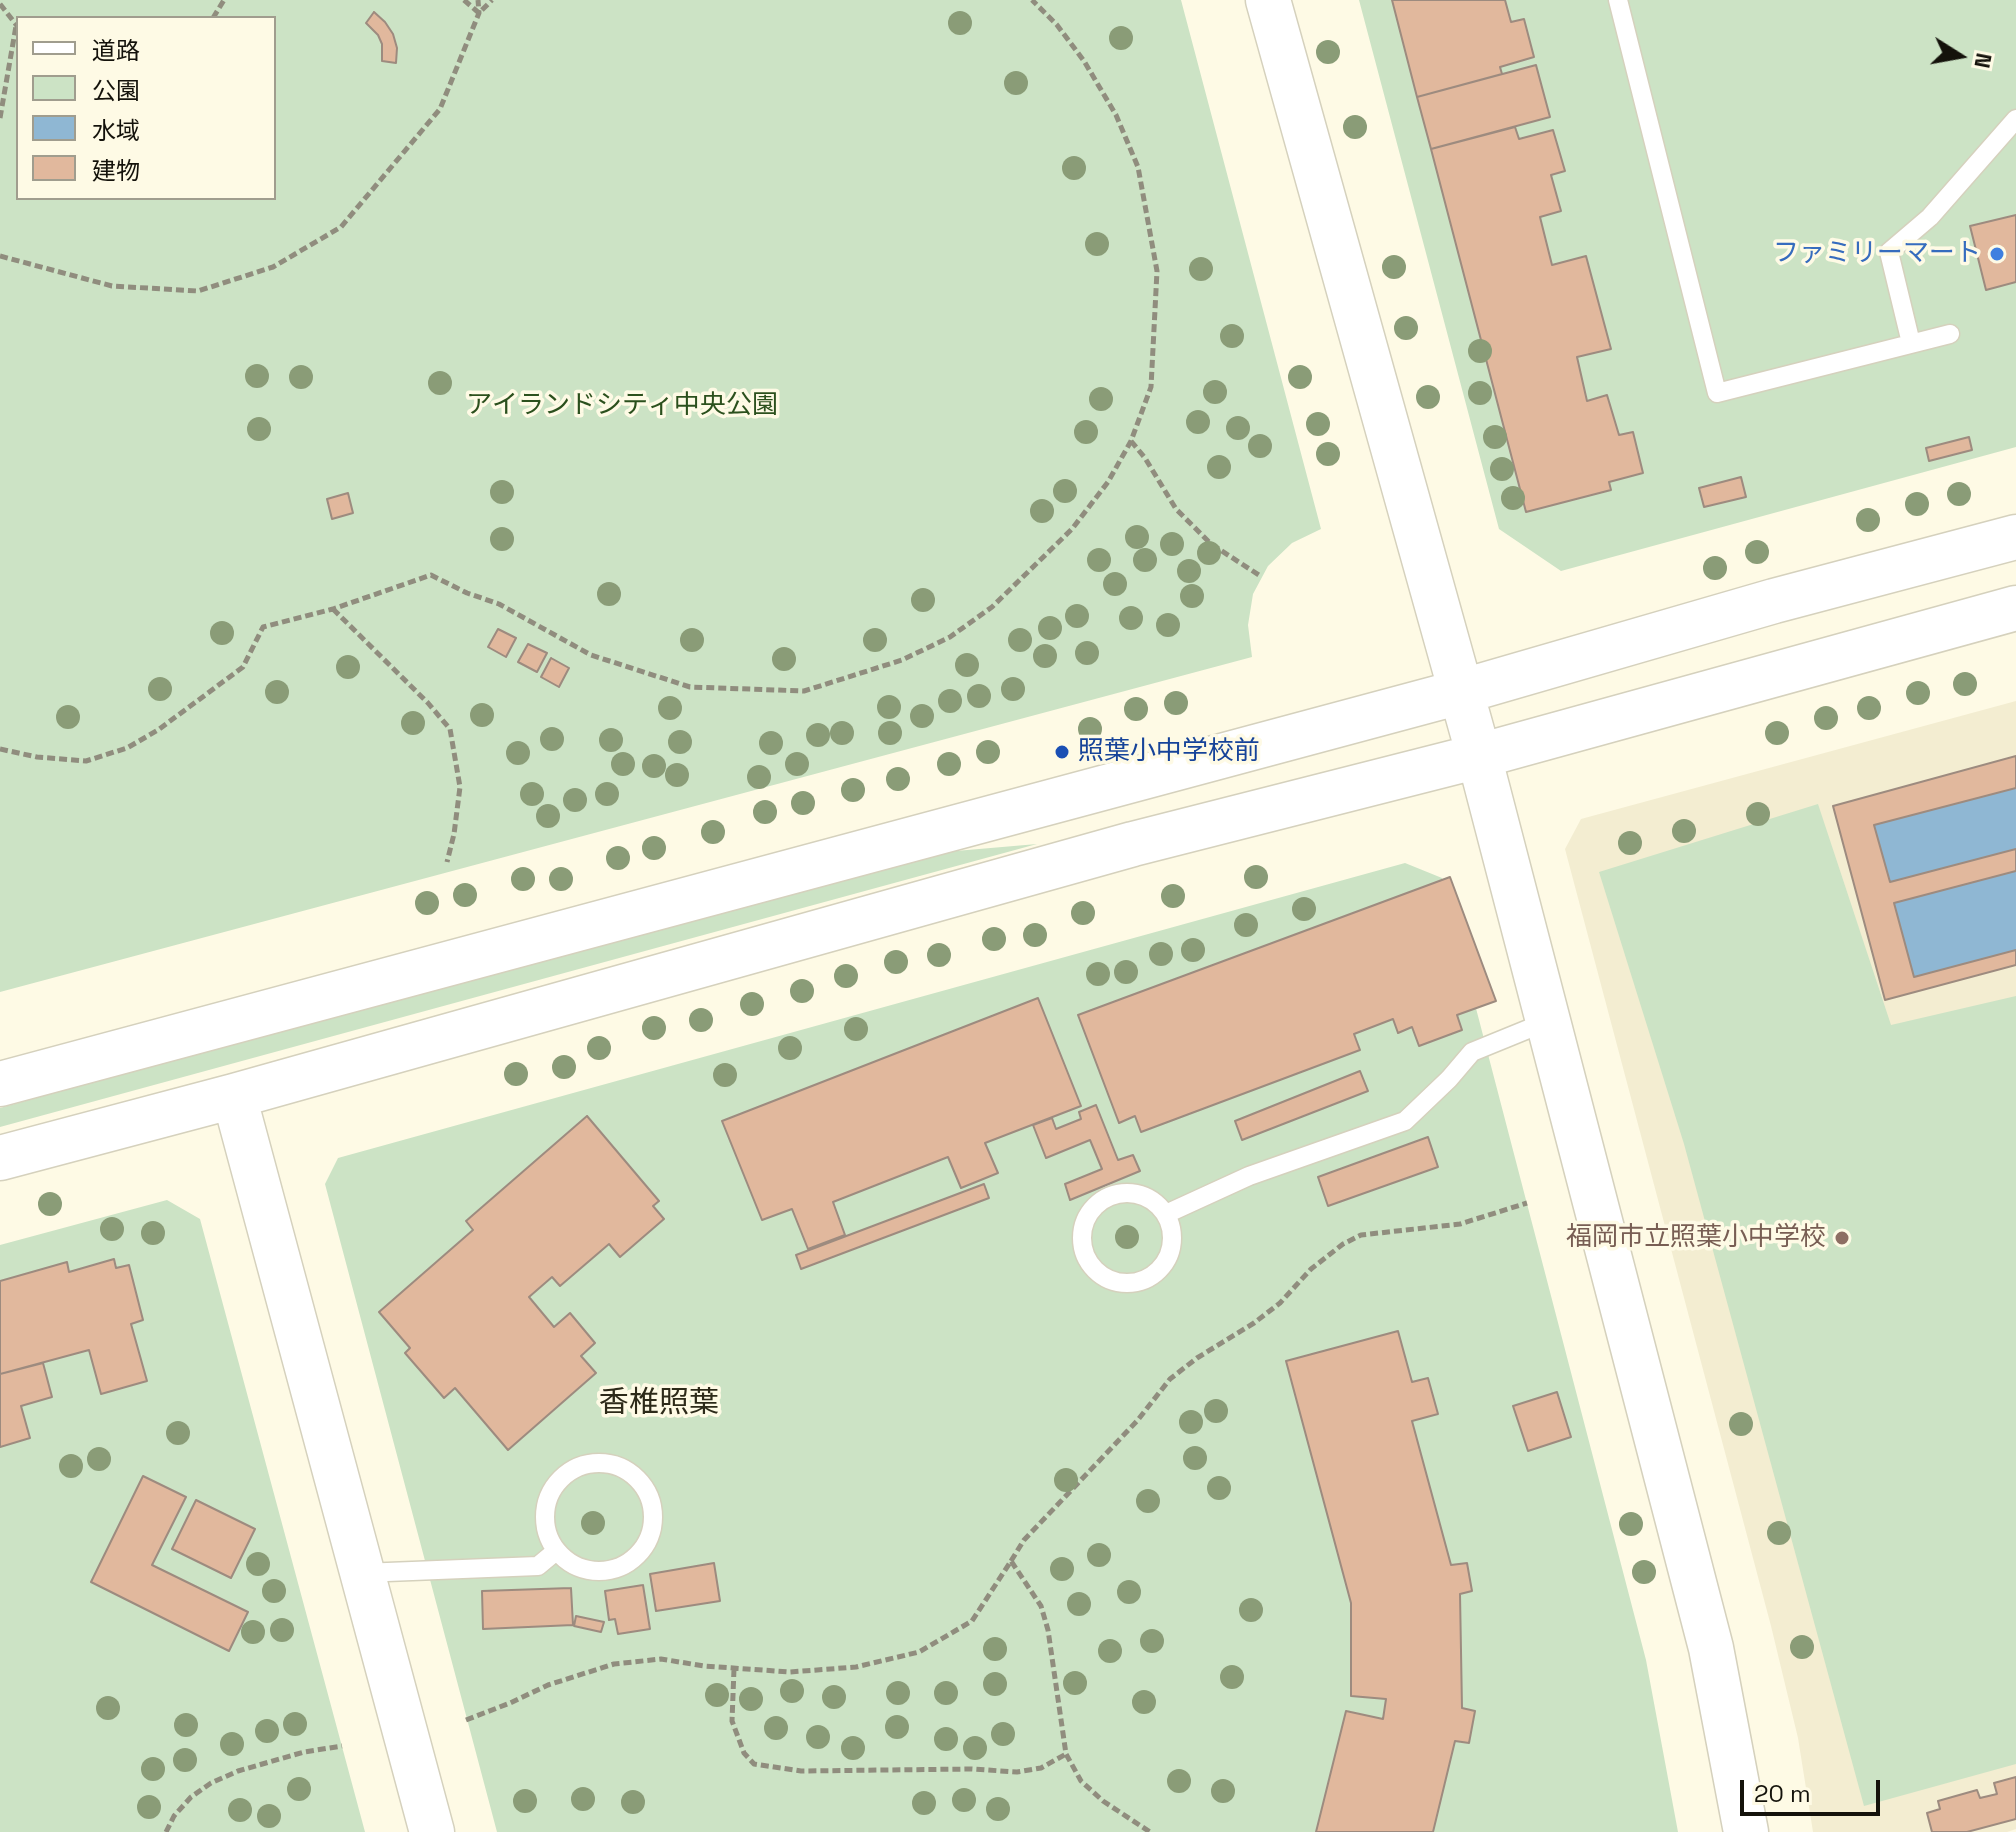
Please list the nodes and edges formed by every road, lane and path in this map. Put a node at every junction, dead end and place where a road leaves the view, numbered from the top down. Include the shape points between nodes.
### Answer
1 (464, 0) edge
2 (478, 0) edge
3 (492, 0) edge
4 (1032, 0) edge
5 (1268, 0) edge
6 (1618, 0) edge
7 (0, 6) edge
8 (479, 13) junction
9 (16, 26) edge
10 (16, 32) edge
11 (0, 118) edge
12 (2016, 119) edge
13 (0, 256) edge
14 (1950, 334) dead end
15 (1911, 343) junction
16 (1131, 441) junction
17 (2016, 537) edge
18 (1262, 577) dead end
19 (2016, 608) edge
20 (333, 609) junction
21 (1460, 692) junction
22 (0, 749) edge
23 (1479, 756) junction
24 (447, 862) dead end
25 (1548, 1021) junction
26 (0, 1084) edge
27 (234, 1096) junction
28 (0, 1158) edge
29 (1527, 1203) dead end
30 (1166, 1214) junction
31 (556, 1551) junction
32 (1011, 1561) junction
33 (362, 1573) junction
34 (734, 1669) junction
35 (466, 1720) dead end
36 (342, 1746) dead end
37 (1066, 1754) junction
38 (1146, 1831) edge
39 (166, 1832) edge
40 (432, 1832) edge
41 (1746, 1832) edge

1 - 8 path
2 - 8 path
3 - 8 path
4 - 16 path via 1084,61 1116,115 1138,167 1157,271 1151,387
5 - 21 street
6 - 15 lane via 1717,393
7 - 9 path
8 - 13 path via 440,109 341,227 273,267 198,291 112,286
10 - 11 path
12 - 15 lane via 1930,217 1889,252
14 - 15 lane
16 - 18 path via 1176,509 1211,544
16 - 20 path via 1072,529 992,607 950,637 902,660 804,691 690,687 591,655 499,604 431,575
17 - 21 street
19 - 23 street
20 - 22 path via 263,627 243,667 127,748 86,761
20 - 24 path via 450,729 460,787
21 - 23 street
21 - 26 street
23 - 25 street
23 - 27 street via 1133,844
25 - 30 lane via 1472,1052 1405,1121 1249,1176
25 - 41 street via 1711,1648
27 - 28 street
27 - 33 street
29 - 32 path via 1460,1224 1361,1235 1343,1244 1280,1303 1170,1379 1024,1540
30 - 30 lane via 1173,1229 1171,1252 1158,1272 1137,1283 1113,1282 1093,1269 1083,1247 1084,1223 1097,1203 1118,1193 1142,1194
31 - 31 lane via 584,1569 602,1571 632,1559 651,1531 649,1497 641,1483 609,1463 573,1469 548,1497 545,1515
31 - 33 lane via 538,1566
32 - 34 path via 972,1621 919,1652 856,1667
32 - 37 path via 1041,1606 1048,1630
33 - 40 street
34 - 35 path via 661,1659 614,1664
34 - 37 path via 732,1721 754,1764 801,1771 1017,1772 1041,1768
36 - 39 path via 304,1752 211,1783 182,1807
37 - 38 path via 1081,1781

